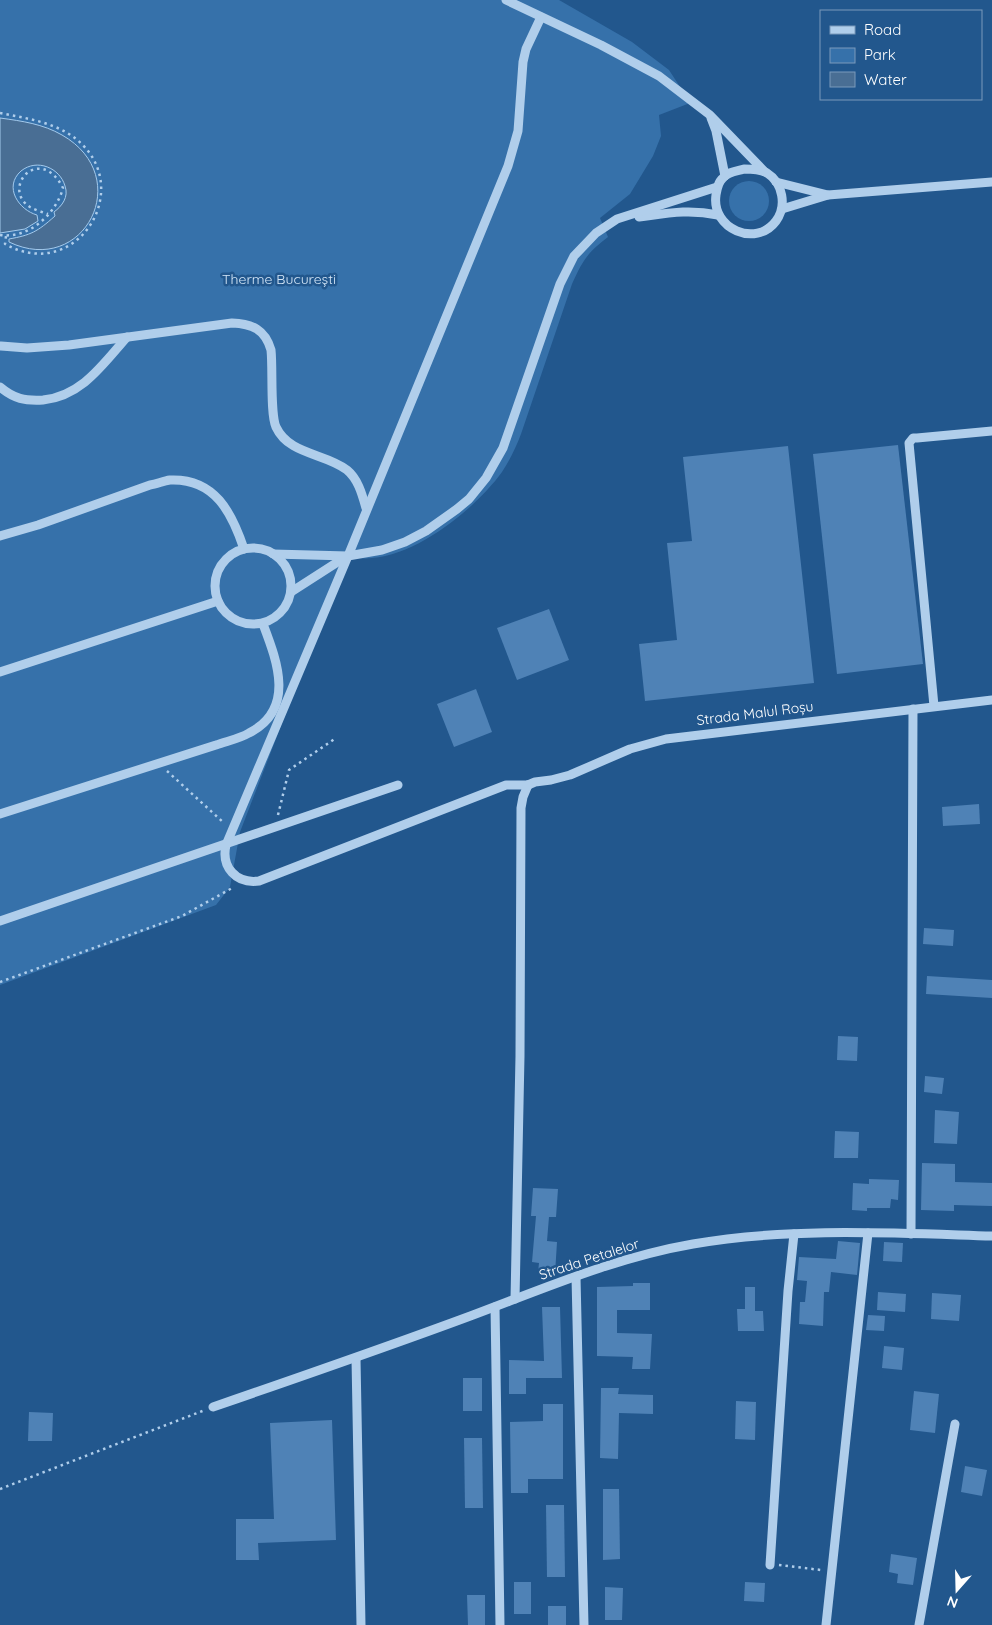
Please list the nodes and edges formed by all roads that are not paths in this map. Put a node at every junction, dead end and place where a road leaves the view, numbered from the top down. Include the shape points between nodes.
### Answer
1 (506, 0) edge
2 (541, 17) junction
3 (710, 115) junction
4 (765, 172) junction
5 (725, 176) junction
6 (776, 182) junction
7 (992, 182) edge
8 (717, 187) junction
9 (828, 195) junction
10 (782, 209) junction
11 (718, 215) junction
12 (617, 219) junction
13 (127, 337) junction
14 (1, 346) dead end
15 (0, 388) edge
16 (992, 431) edge
17 (366, 508) junction
18 (0, 536) edge
19 (244, 550) junction
20 (273, 554) junction
21 (348, 556) junction
22 (291, 592) junction
23 (218, 601) junction
24 (263, 624) junction
25 (0, 672) edge
26 (992, 700) edge
27 (934, 706) junction
28 (913, 708) junction
29 (398, 785) dead end
30 (528, 786) junction
31 (0, 814) edge
32 (226, 845) junction
33 (0, 921) edge
34 (794, 1234) junction
35 (868, 1234) junction
36 (911, 1234) junction
37 (992, 1236) edge
38 (576, 1277) junction
39 (515, 1299) junction
40 (495, 1307) junction
41 (356, 1359) junction
42 (213, 1407) road end
43 (954, 1424) dead end
44 (770, 1564) road end
45 (361, 1625) edge
46 (500, 1625) edge
47 (584, 1625) edge
48 (826, 1625) edge
49 (919, 1625) edge

1 - 2 street
2 - 3 street via 646,68
2 - 17 street via 522,62 518,130 508,166
3 - 4 street
3 - 5 street
4 - 5 street via 744,169
4 - 6 street
5 - 8 street
6 - 9 street
6 - 10 street via 781,190
7 - 9 street
8 - 11 street
8 - 12 street
9 - 10 street
10 - 11 street via 770,227 750,234 728,227
11 - 12 street via 690,211
12 - 21 street via 587,242 568,266 509,436 492,469 477,489 447,518 416,537 382,550
13 - 14 street via 60,346
13 - 15 street via 92,377 71,393 23,400
13 - 17 street via 232,323 248,324 261,331 271,350 275,426 292,446 348,471 356,480
16 - 27 street via 913,438 908,443
17 - 21 street
18 - 19 street via 169,480 192,482 217,497 229,511
19 - 20 street via 259,549
19 - 23 street via 230,557 219,570 215,585
20 - 21 street
20 - 22 street via 288,570
21 - 22 street
21 - 32 street
22 - 24 street via 282,612
23 - 24 street via 236,621
23 - 25 street
24 - 31 street via 276,660 279,692 266,720 248,734
26 - 27 street, Strada Malul Roșu
27 - 28 street, Strada Malul Roșu
28 - 30 street, Strada Malul Roșu via 666,739 630,749 570,775
28 - 36 street
29 - 32 street
30 - 32 street, Strada Malul Roșu via 506,785 259,881 244,881 229,870 224,854
30 - 39 street via 521,808
32 - 33 street
34 - 35 street, Strada Petalelor
34 - 38 street, Strada Petalelor via 727,1239 656,1251
34 - 44 street
35 - 36 street, Strada Petalelor
35 - 48 street
36 - 37 street, Strada Petalelor
38 - 39 street, Strada Petalelor
38 - 47 street
39 - 40 street, Strada Petalelor
40 - 41 street, Strada Petalelor
40 - 46 street
41 - 42 street, Strada Petalelor
41 - 45 street
43 - 49 street

